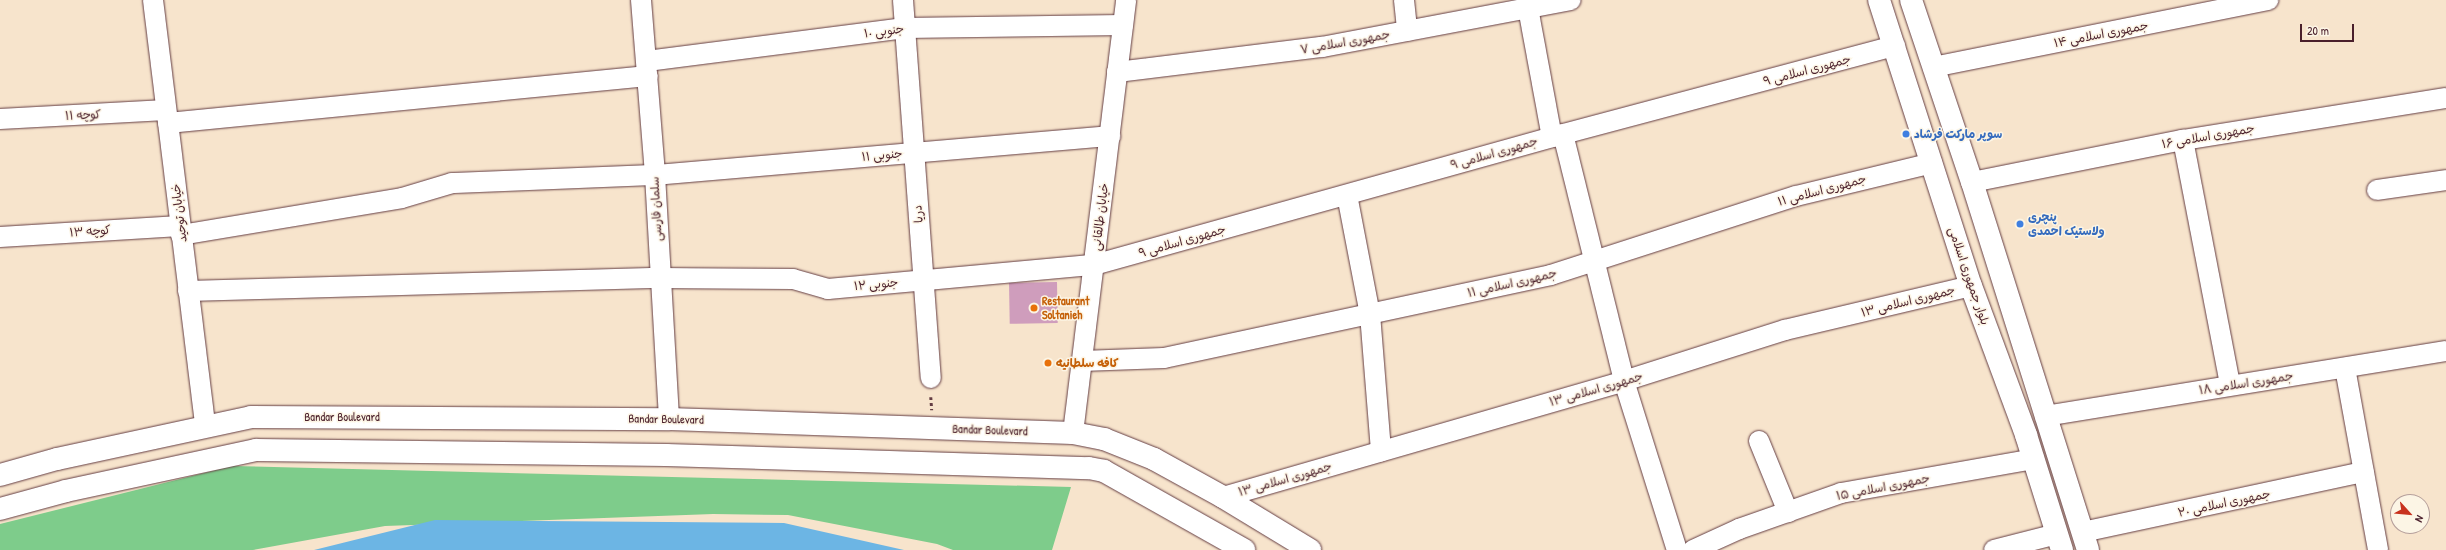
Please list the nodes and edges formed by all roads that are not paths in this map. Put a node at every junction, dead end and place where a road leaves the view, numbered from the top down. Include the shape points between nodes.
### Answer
1 (153, 0) edge
2 (641, 0) edge
3 (903, 0) edge
4 (1126, 0) edge
5 (1404, 0) edge
6 (1571, 0) edge
7 (1878, 0) edge
8 (1911, 0) edge
9 (2268, 0) edge
10 (1528, 8) junction
11 (1123, 25) junction
12 (905, 28) junction
13 (1407, 31) junction
14 (1895, 46) junction
15 (1933, 67) junction
16 (647, 69) junction
17 (1117, 72) junction
18 (2446, 98) edge
19 (167, 117) junction
20 (0, 120) edge
21 (1110, 136) junction
22 (1557, 136) junction
23 (2183, 140) junction
24 (914, 152) junction
25 (1932, 163) junction
26 (655, 175) junction
27 (2446, 180) edge
28 (1972, 182) junction
29 (2377, 190) dead end
30 (1346, 194) junction
31 (181, 230) junction
32 (0, 237) edge
33 (1594, 261) junction
34 (1094, 265) junction
35 (660, 278) junction
36 (923, 280) junction
37 (1971, 286) junction
38 (188, 291) junction
39 (1370, 314) junction
40 (2446, 352) edge
41 (1082, 361) junction
42 (2345, 368) junction
43 (931, 378) road end
44 (1624, 381) junction
45 (2230, 385) junction
46 (2045, 416) junction
47 (528, 418) junction
48 (669, 419) junction
49 (205, 426) junction
50 (1073, 433) junction
51 (1759, 442) dead end
52 (1381, 452) junction
53 (529, 453) junction
54 (2034, 459) junction
55 (2364, 472) junction
56 (0, 475) edge
57 (1223, 498) junction
58 (0, 509) edge
59 (1788, 512) junction
60 (2086, 541) edge
61 (2060, 542) edge
62 (1244, 550) edge
63 (1310, 550) edge
64 (1677, 550) edge
65 (1694, 550) edge
66 (1994, 550) edge
67 (2378, 550) edge

1 - 19 street, خیابان توحید
2 - 16 street, سلمان فارسی
3 - 12 street, دریا
4 - 11 street, خیابان طالقانی
5 - 13 street
6 - 10 street, جمهوری اسلامی ۷
7 - 14 main road, بلوار جمهوری اسلامی
8 - 15 main road
9 - 15 street, جمهوری اسلامی ۱۴
10 - 13 street, جمهوری اسلامی ۷
10 - 22 street
11 - 12 street, ۱۰ جنوبی
11 - 17 street, خیابان طالقانی
12 - 16 street, ۱۰ جنوبی
12 - 24 street, دریا
13 - 17 street, جمهوری اسلامی ۷ via 1322,47
14 - 22 street, جمهوری اسلامی ۹
14 - 25 main road, بلوار جمهوری اسلامی
15 - 28 main road
16 - 19 street, ۱۰ جنوبی
16 - 26 street, سلمان فارسی
17 - 21 street, خیابان طالقانی
18 - 23 street, جمهوری اسلامی ۱۶
19 - 20 street, کوچه ۱۱
19 - 31 street, خیابان توحید
21 - 24 street, ۱۱ جنوبی
21 - 34 street, خیابان طالقانی
22 - 30 street, جمهوری اسلامی ۹
22 - 33 street
23 - 28 street, جمهوری اسلامی ۱۶
23 - 45 street
24 - 26 street, ۱۱ جنوبی
24 - 36 street, دریا
25 - 33 street, جمهوری اسلامی ۱۱ via 1796,196
25 - 37 main road, بلوار جمهوری اسلامی
26 - 31 street, ۱۱ جنوبی via 452,183 402,198
26 - 35 street, سلمان فارسی
27 - 29 street
28 - 46 main road
30 - 34 street, جمهوری اسلامی ۹
30 - 39 street
31 - 32 street, کوچه ۱۳
31 - 38 street, خیابان توحید
33 - 39 street, جمهوری اسلامی ۱۱ via 1551,275
33 - 44 street
34 - 36 street, ۱۲ جنوبی
34 - 41 street, خیابان طالقانی
35 - 36 street, ۱۲ جنوبی via 793,279 828,289
35 - 38 street, ۱۲ جنوبی
35 - 48 street, سلمان فارسی
36 - 43 street, دریا
37 - 44 street, جمهوری اسلامی ۱۳ via 1785,330
37 - 54 main road, بلوار جمهوری اسلامی
38 - 49 street, خیابان توحید
39 - 41 street, جمهوری اسلامی ۱۱ via 1164,358
39 - 52 street
40 - 42 street, جمهوری اسلامی ۱۸
41 - 50 street, خیابان طالقانی
42 - 45 street, جمهوری اسلامی ۱۸
42 - 55 street
44 - 52 street, جمهوری اسلامی ۱۳
44 - 64 street
45 - 46 street, جمهوری اسلامی ۱۸
46 - 60 main road
47 - 48 main road, Bandar Boulevard
47 - 49 main road, Bandar Boulevard via 251,417
47 - 53 main road
48 - 50 main road, Bandar Boulevard
49 - 56 main road, Bandar Boulevard via 57,459
50 - 57 main road, Bandar Boulevard via 1104,439 1154,459
51 - 59 street
52 - 57 street, جمهوری اسلامی ۱۳
53 - 58 main road via 256,450 66,491
53 - 62 main road via 1089,468 1104,471
54 - 59 street, جمهوری اسلامی ۱۵ via 1841,493
54 - 61 main road, بلوار جمهوری اسلامی
55 - 60 street, جمهوری اسلامی ۲۰
55 - 67 street
57 - 63 main road, Bandar Boulevard
59 - 65 street, جمهوری اسلامی ۱۵ via 1739,529
61 - 66 street

